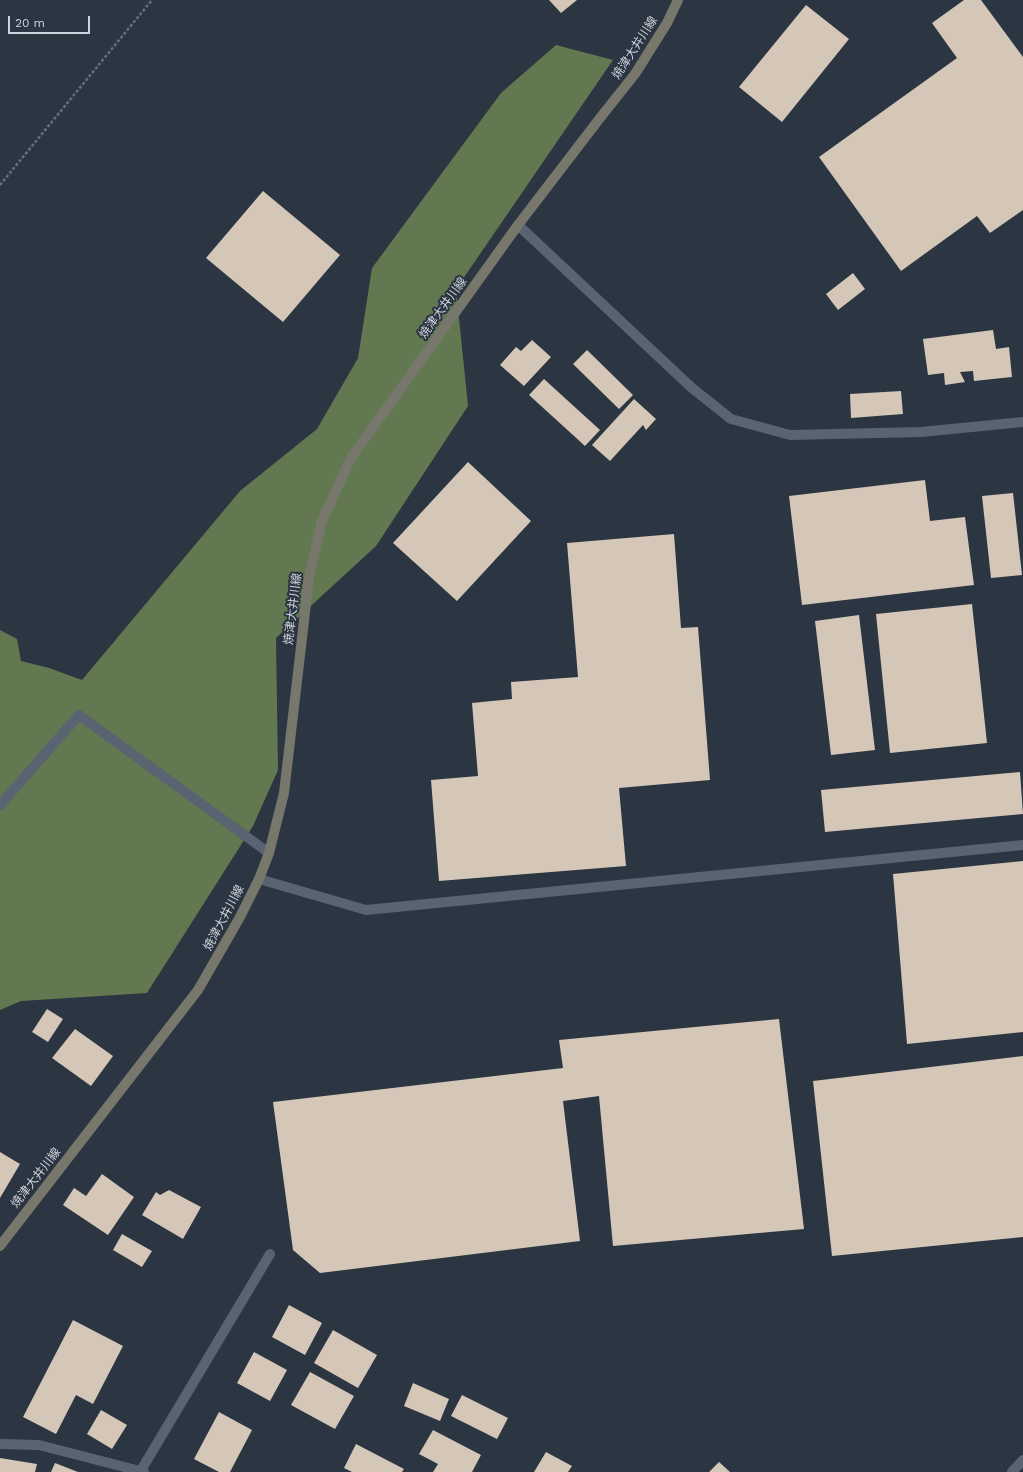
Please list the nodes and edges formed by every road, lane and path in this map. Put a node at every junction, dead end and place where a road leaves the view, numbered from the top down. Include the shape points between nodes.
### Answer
1 (152, 0) edge
2 (678, 0) edge
3 (0, 185) edge
4 (518, 225) junction
5 (1023, 422) edge
6 (0, 805) edge
7 (1023, 845) edge
8 (269, 853) junction
9 (259, 879) junction
10 (0, 1246) edge
11 (270, 1254) dead end
12 (0, 1444) edge
13 (1023, 1460) edge
14 (141, 1472) edge
15 (1012, 1472) edge

1 - 3 path
2 - 4 main road, 焼津大井川線 via 667,23 635,74
4 - 5 street via 692,388 731,419 790,435 921,432
4 - 8 main road, 焼津大井川線 via 352,458 322,520 309,578 284,793
6 - 8 street via 79,715
7 - 9 street via 366,910
8 - 9 main road, 焼津大井川線
9 - 10 main road, 焼津大井川線 via 198,990
11 - 14 street
12 - 14 street via 39,1445
13 - 15 street

